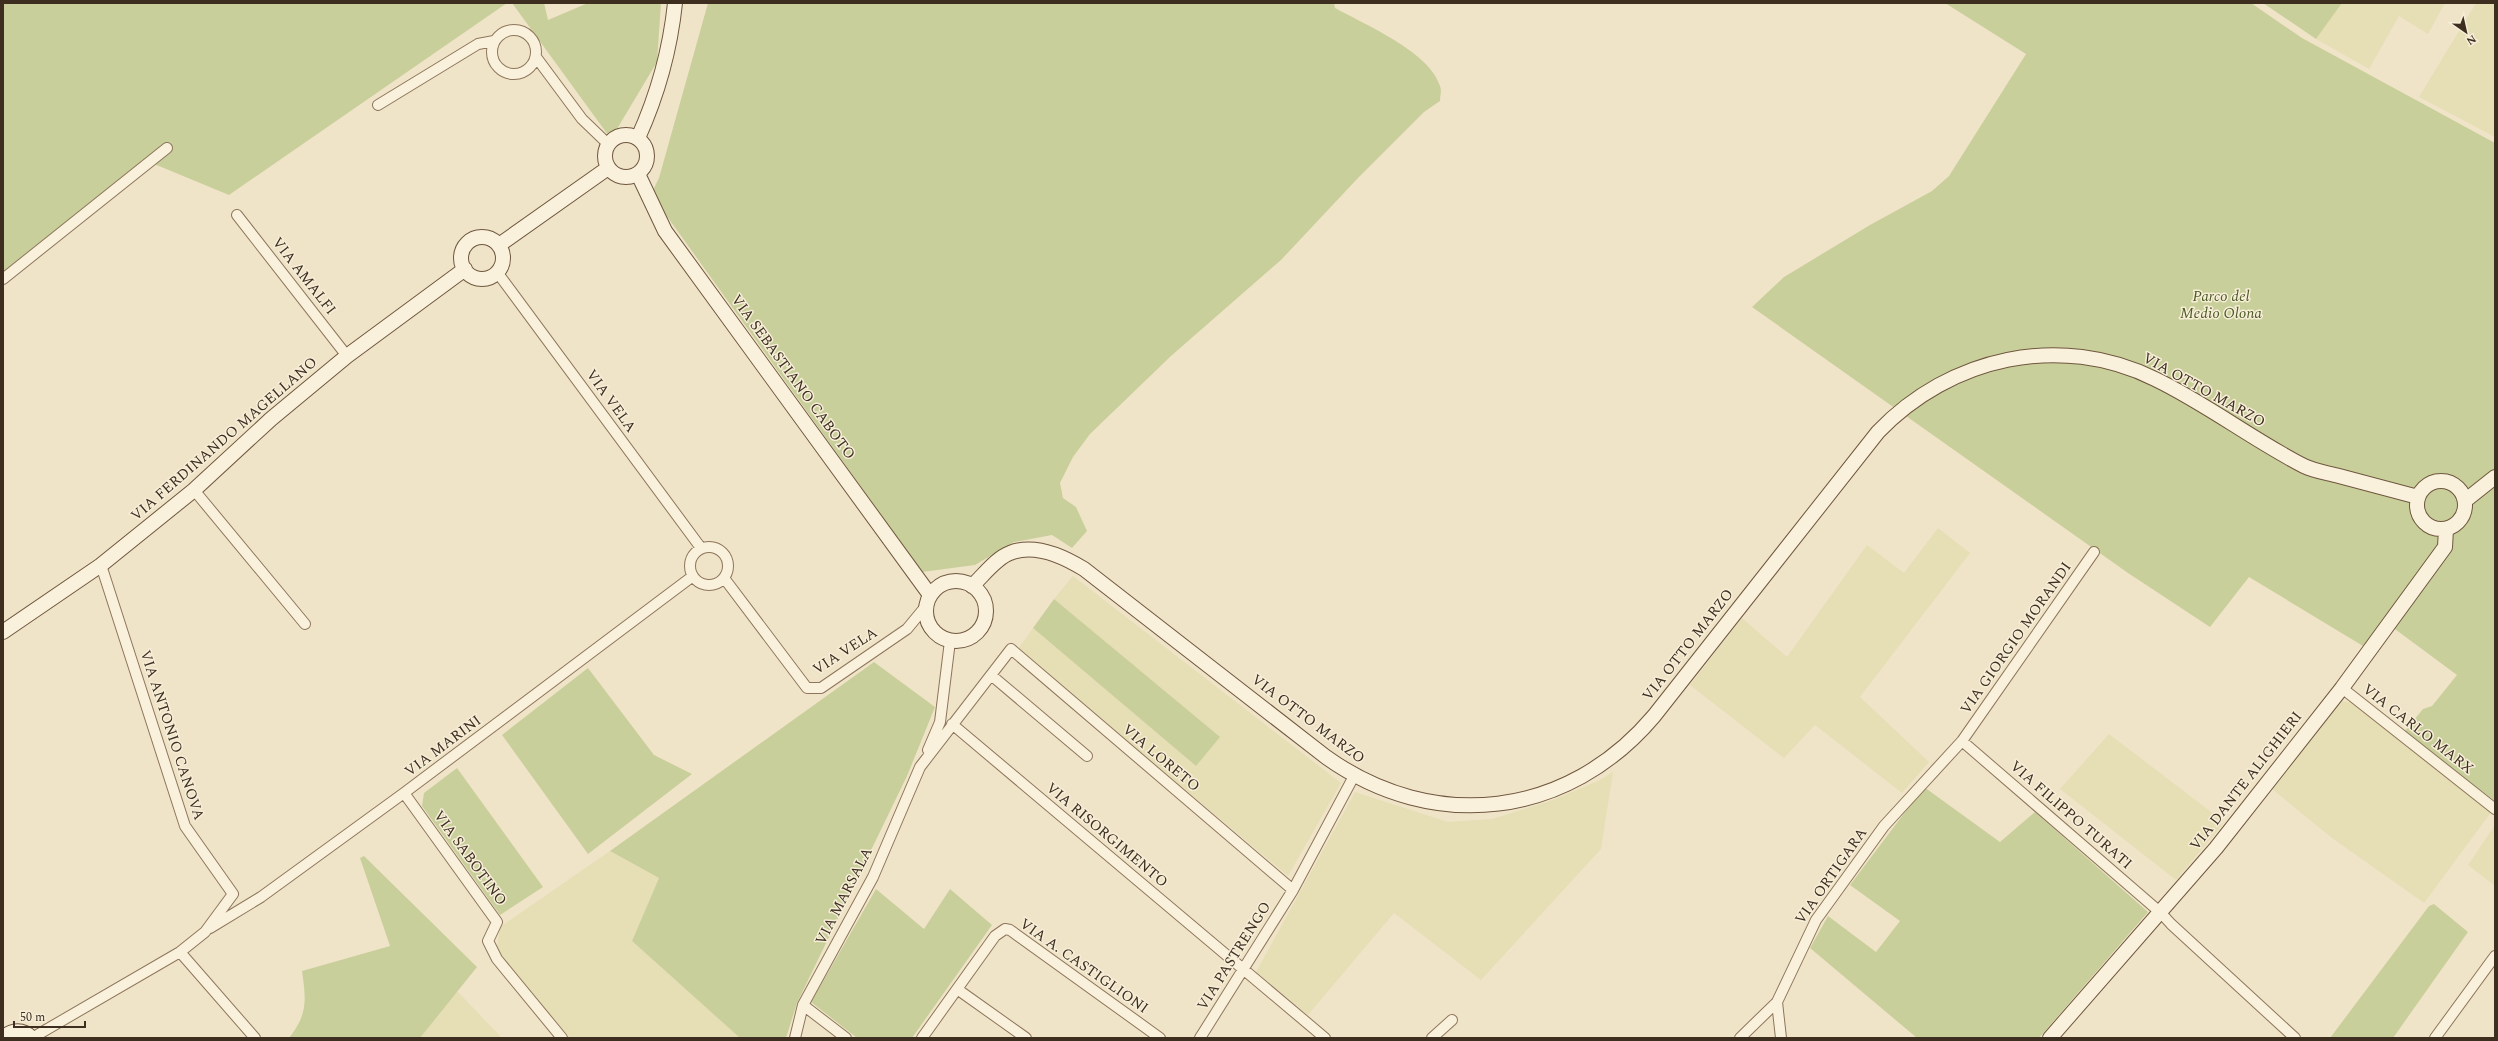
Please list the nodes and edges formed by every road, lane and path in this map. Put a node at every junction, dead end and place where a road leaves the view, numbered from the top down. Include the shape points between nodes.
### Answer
1 (675, 3) edge
2 (494, 41) junction
3 (536, 57) junction
4 (378, 105) dead end
5 (638, 138) junction
6 (608, 144) junction
7 (167, 148) dead end
8 (608, 168) junction
9 (638, 174) junction
10 (237, 215) dead end
11 (499, 245) junction
12 (465, 269) junction
13 (497, 272) junction
14 (3, 278) edge
15 (347, 356) junction
16 (2495, 477) edge
17 (194, 490) junction
18 (2418, 497) junction
19 (2466, 500) junction
20 (2446, 529) junction
21 (701, 548) junction
22 (2094, 552) dead end
23 (102, 564) junction
24 (693, 576) junction
25 (724, 578) junction
26 (972, 586) junction
27 (928, 600) junction
28 (305, 624) dead end
29 (3, 632) edge
30 (950, 641) junction
31 (1011, 649) joint
32 (991, 675) junction
33 (2342, 688) junction
34 (952, 724) junction
35 (1962, 741) junction
36 (1087, 756) dead end
37 (920, 767) junction
38 (1354, 776) junction
39 (404, 793) junction
40 (2495, 809) edge
41 (1292, 890) junction
42 (2161, 913) junction
43 (205, 932) junction
44 (180, 952) junction
45 (2495, 956) edge
46 (1243, 970) junction
47 (957, 989) junction
48 (1777, 1002) junction
49 (802, 1005) junction
50 (1452, 1020) dead end
51 (5, 1033) edge
52 (32, 1038) edge
53 (255, 1038) edge
54 (562, 1038) edge
55 (795, 1038) edge
56 (846, 1038) edge
57 (922, 1038) edge
58 (1026, 1038) edge
59 (1160, 1038) edge
60 (1200, 1038) edge
61 (1325, 1038) edge
62 (1432, 1038) edge
63 (1740, 1038) edge
64 (1781, 1038) edge
65 (2050, 1038) edge
66 (2295, 1038) edge
67 (2435, 1038) edge

1 - 5 street via 664,71 655,100
2 - 3 street via 504,31 518,30 531,37
2 - 3 street via 492,56 499,69 506,73 521,73 527,70
2 - 4 street via 478,44
3 - 6 street via 582,119
5 - 6 street via 625,134
5 - 9 street via 648,156 647,163
6 - 8 street via 605,156
7 - 14 street
8 - 9 street via 625,178
8 - 11 street
9 - 27 street, VIA SEBASTIANO CABOTO via 665,231
10 - 15 street, VIA AMALFI
11 - 12 street via 487,237 473,238 463,248 461,255
11 - 13 street via 502,262
12 - 13 street via 469,274 480,278
12 - 15 street, VIA FERDINANDO MAGELLANO
13 - 21 street, VIA VELA
15 - 17 street, VIA FERDINANDO MAGELLANO via 271,419
16 - 19 street
17 - 23 street, VIA FERDINANDO MAGELLANO
17 - 28 street
18 - 19 street via 2429,484 2445,480 2462,491
18 - 20 street via 2417,510 2423,521 2433,528
18 - 38 street, VIA OTTO MARZO via 2306,467 2170,387 2124,366 2092,358 2058,355 2024,356 1991,362 1960,373 1930,389 1902,408 1878,432 1654,716 1629,743 1600,766 1552,791 1516,801 1480,806 1443,804 1408,798
19 - 20 street via 2465,513 2458,523
20 - 33 street, VIA DANTE ALIGHIERI via 2444,547
21 - 24 street via 692,557 690,564
21 - 25 street via 714,547 725,554 729,566
22 - 35 street, VIA GIORGIO MORANDI
23 - 29 street, VIA FERDINANDO MAGELLANO
23 - 43 street, VIA ANTONIO CANOVA via 184,826 233,894
24 - 25 street via 708,585 714,585
24 - 39 street, VIA MARINI
25 - 27 street, VIA VELA via 807,688 821,688 907,629
26 - 27 street via 954,581 941,585
26 - 30 street via 985,602 984,623 970,638 960,642
26 - 38 street, VIA OTTO MARZO via 1010,553 1038,550 1053,553 1073,562
27 - 30 street via 925,615 933,632
30 - 37 street, VIA MARSALA via 940,722
31 - 32 street, VIA MARSALA
31 - 41 street, VIA LORETO
32 - 34 street, VIA MARSALA
32 - 36 street
33 - 40 street, VIA CARLO MARX
33 - 42 street, VIA DANTE ALIGHIERI via 2216,848
34 - 37 street, VIA MARSALA
34 - 46 street, VIA RISORGIMENTO
35 - 42 street, VIA FILIPPO TURATI
35 - 48 street, VIA ORTIGARA via 1884,826 1816,920
37 - 49 street, VIA MARSALA via 873,877
38 - 41 street, VIA PASTRENGO
39 - 43 street, VIA MARINI via 261,897
39 - 54 street, VIA SABOTINO via 497,922 488,941 497,959
41 - 46 street, VIA PASTRENGO
42 - 65 street, VIA DANTE ALIGHIERI
42 - 66 street, VIA FILIPPO TURATI
43 - 44 street, VIA ANTONIO CANOVA
44 - 52 street, VIA ANTONIO CANOVA
44 - 53 street
45 - 67 street
46 - 60 street, VIA PASTRENGO
46 - 61 street, VIA RISORGIMENTO
47 - 57 street, VIA A. CASTIGLIONI
47 - 58 street
47 - 59 street, VIA A. CASTIGLIONI via 995,936 1005,929 1010,930
48 - 63 street, VIA ORTIGARA
48 - 64 street
49 - 55 street, VIA MARSALA
49 - 56 street
50 - 62 street
51 - 52 street via 22,1031

